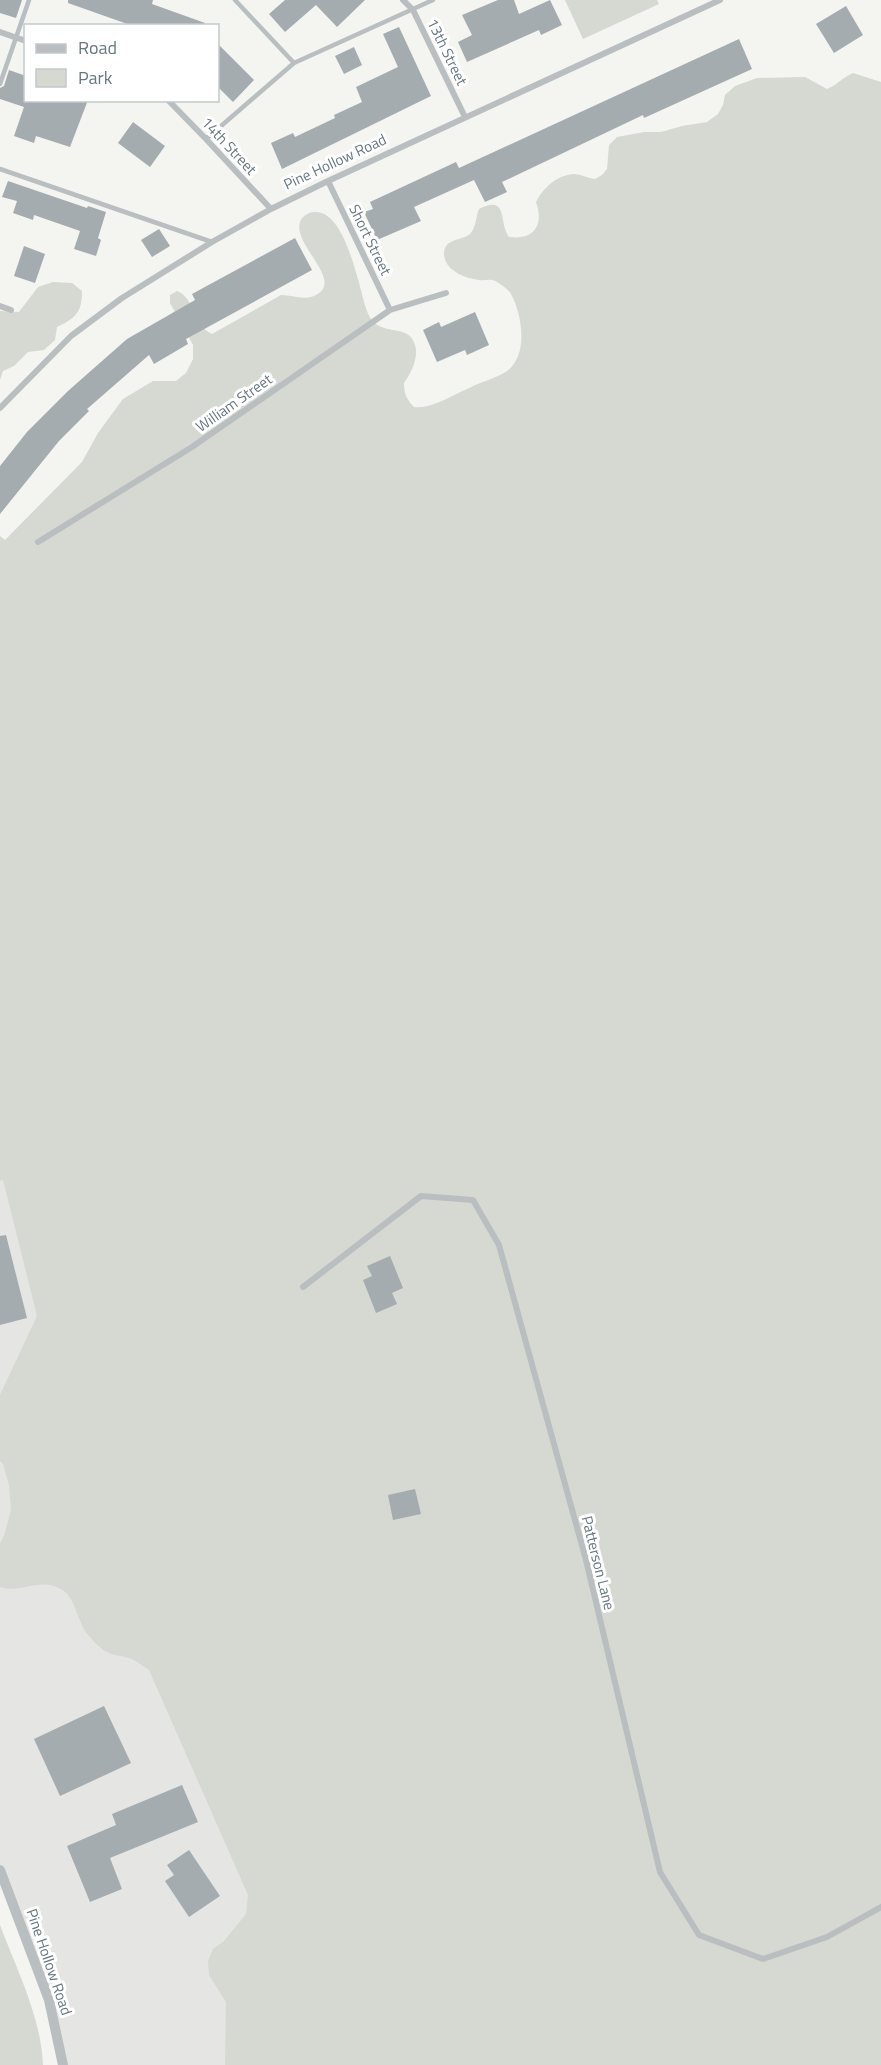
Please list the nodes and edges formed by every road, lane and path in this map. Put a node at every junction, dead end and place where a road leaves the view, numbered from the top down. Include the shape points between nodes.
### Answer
1 (29, 0) edge
2 (235, 0) edge
3 (403, 0) edge
4 (433, 0) edge
5 (720, 0) edge
6 (413, 10) junction
7 (0, 32) edge
8 (16, 38) junction
9 (24, 40) edge
10 (294, 63) junction
11 (0, 84) edge
12 (170, 102) edge
13 (465, 117) junction
14 (206, 139) junction
15 (0, 169) edge
16 (328, 181) junction
17 (271, 209) junction
18 (212, 242) junction
19 (446, 293) dead end
20 (0, 306) edge
21 (11, 310) dead end
22 (390, 310) junction
23 (0, 408) edge
24 (38, 542) dead end
25 (303, 1287) dead end
26 (0, 1870) edge
27 (881, 1907) edge
28 (63, 2065) edge

1 - 8 lane
2 - 10 lane
3 - 6 street, 13th Street
4 - 6 lane
5 - 13 street, Pine Hollow Road
6 - 10 lane
6 - 13 street, 13th Street
7 - 8 street
8 - 9 street
8 - 11 lane
10 - 14 lane
12 - 14 street, 14th Street
13 - 16 street, Pine Hollow Road
14 - 17 street, 14th Street
15 - 18 lane
16 - 17 street, Pine Hollow Road
16 - 22 street, Short Street
17 - 18 street, Pine Hollow Road
18 - 23 street, Pine Hollow Road via 94,317
19 - 22 street, William Street
20 - 21 street
22 - 24 street, William Street via 192,447
25 - 27 street, Patterson Lane via 421,1196 473,1200 499,1245 586,1560 660,1872 699,1935 763,1959 827,1937
26 - 28 street, Pine Hollow Road via 49,2000

